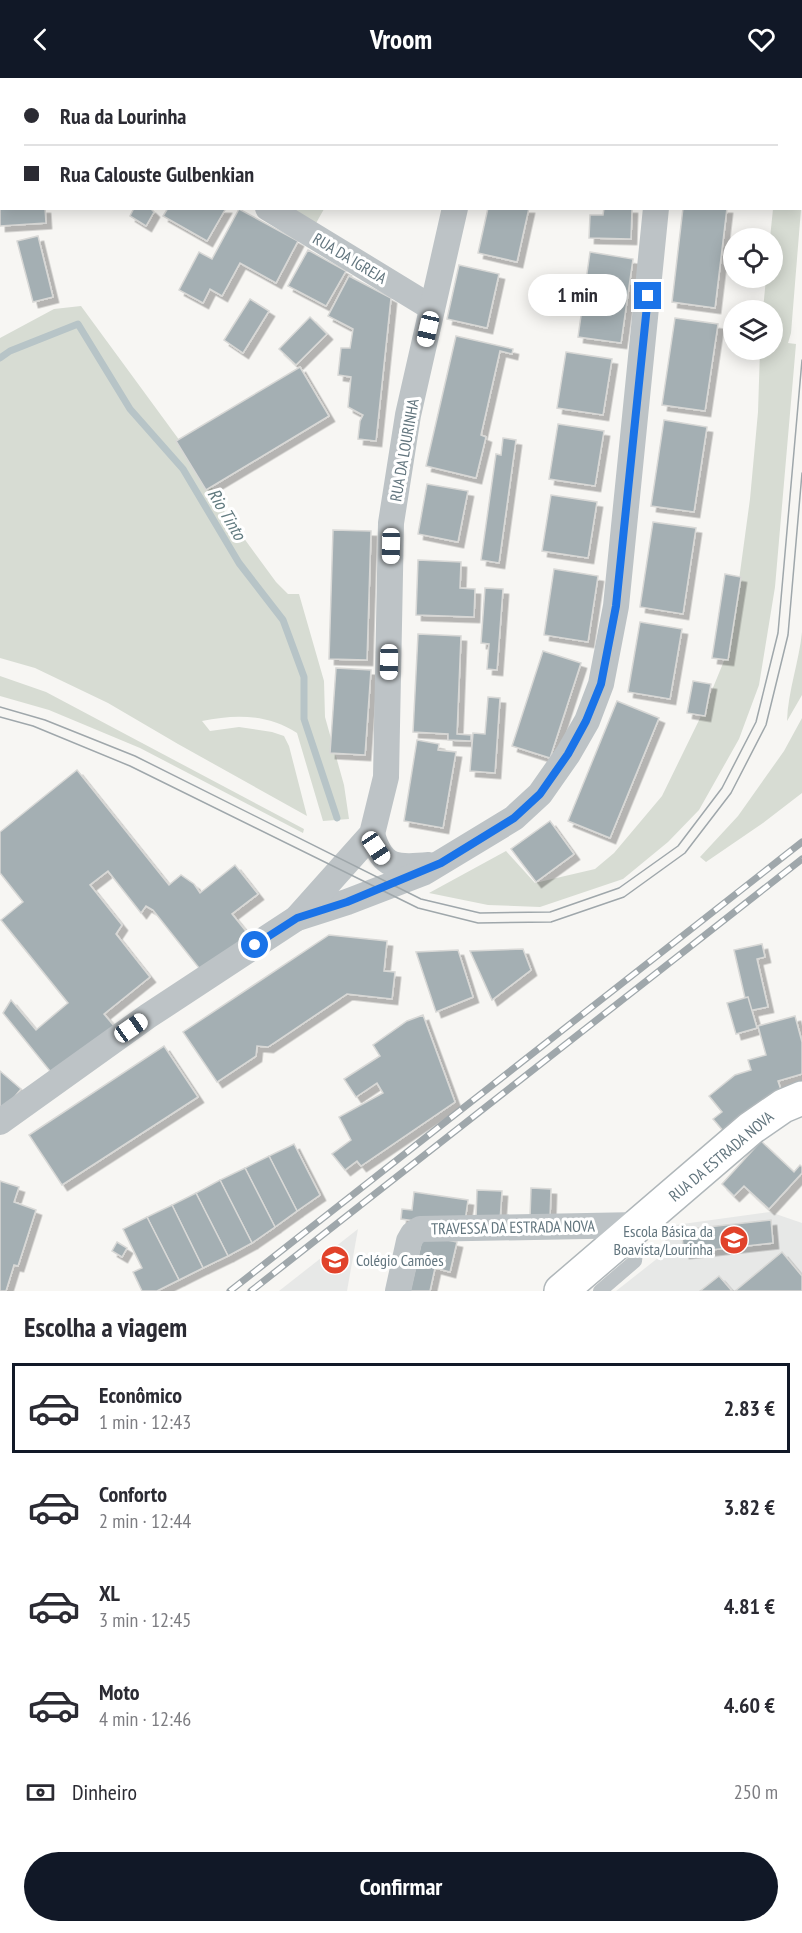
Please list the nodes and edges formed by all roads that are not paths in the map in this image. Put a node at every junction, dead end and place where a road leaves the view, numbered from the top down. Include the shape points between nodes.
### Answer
1 (271, 210) edge
2 (456, 210) edge
3 (656, 210) edge
4 (432, 308) junction
5 (372, 834) junction
6 (441, 863) junction
7 (297, 918) junction
8 (802, 1098) edge
9 (0, 1122) edge
10 (639, 1225) junction
11 (398, 1291) edge
12 (561, 1291) edge
13 (600, 1291) edge

1 - 4 street, RUA DA IGREJA
2 - 4 street, RUA DA LOURINHA
3 - 6 street via 616,606 601,684 568,754 540,794 514,818
4 - 5 street, RUA DA LOURINHA via 408,415 391,523 387,777
5 - 6 street via 384,860 405,867
5 - 7 street, RUA DA LOURINHA
6 - 7 street
7 - 9 street, RUA DA LOURINHA via 148,1016
8 - 10 street, RUA DA ESTRADA NOVA via 752,1128
10 - 11 street, TRAVESSA DA ESTRADA NOVA via 420,1228 409,1241
10 - 12 street, RUA DA ESTRADA NOVA
10 - 13 lane via 635,1261

